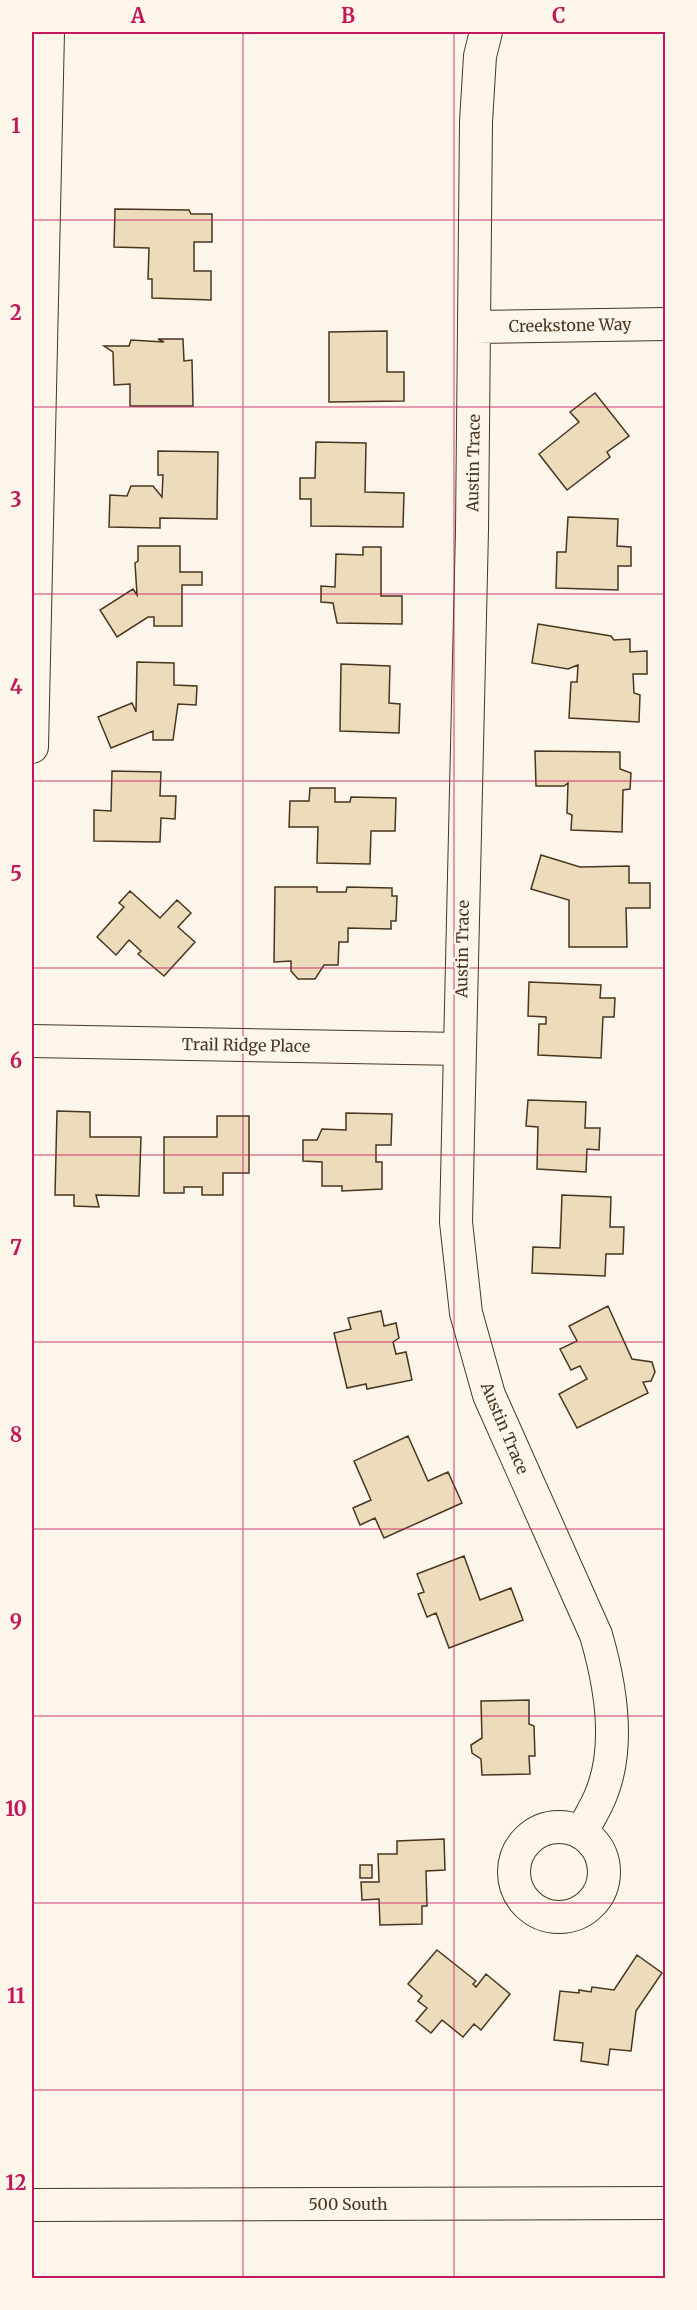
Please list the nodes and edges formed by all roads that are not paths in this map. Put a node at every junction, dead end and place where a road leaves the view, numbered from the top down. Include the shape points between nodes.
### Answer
1 (48, 32) edge
2 (486, 32) edge
3 (666, 324) edge
4 (474, 327) junction
5 (37, 330) edge
6 (32, 747) edge
7 (32, 1041) edge
8 (460, 1049) junction
9 (581, 1833) dead end
10 (666, 2203) edge
11 (32, 2205) edge

1 - 5 street
2 - 4 street, Austin Trace via 480,57 476,123
3 - 4 street, Creekstone Way
4 - 8 street, Austin Trace
5 - 6 street
7 - 8 street, Trail Ridge Place
8 - 9 street, Austin Trace via 456,1222 459,1267 474,1350 489,1395 596,1635 604,1662 610,1703 610,1759 603,1791
10 - 11 street, 500 South

